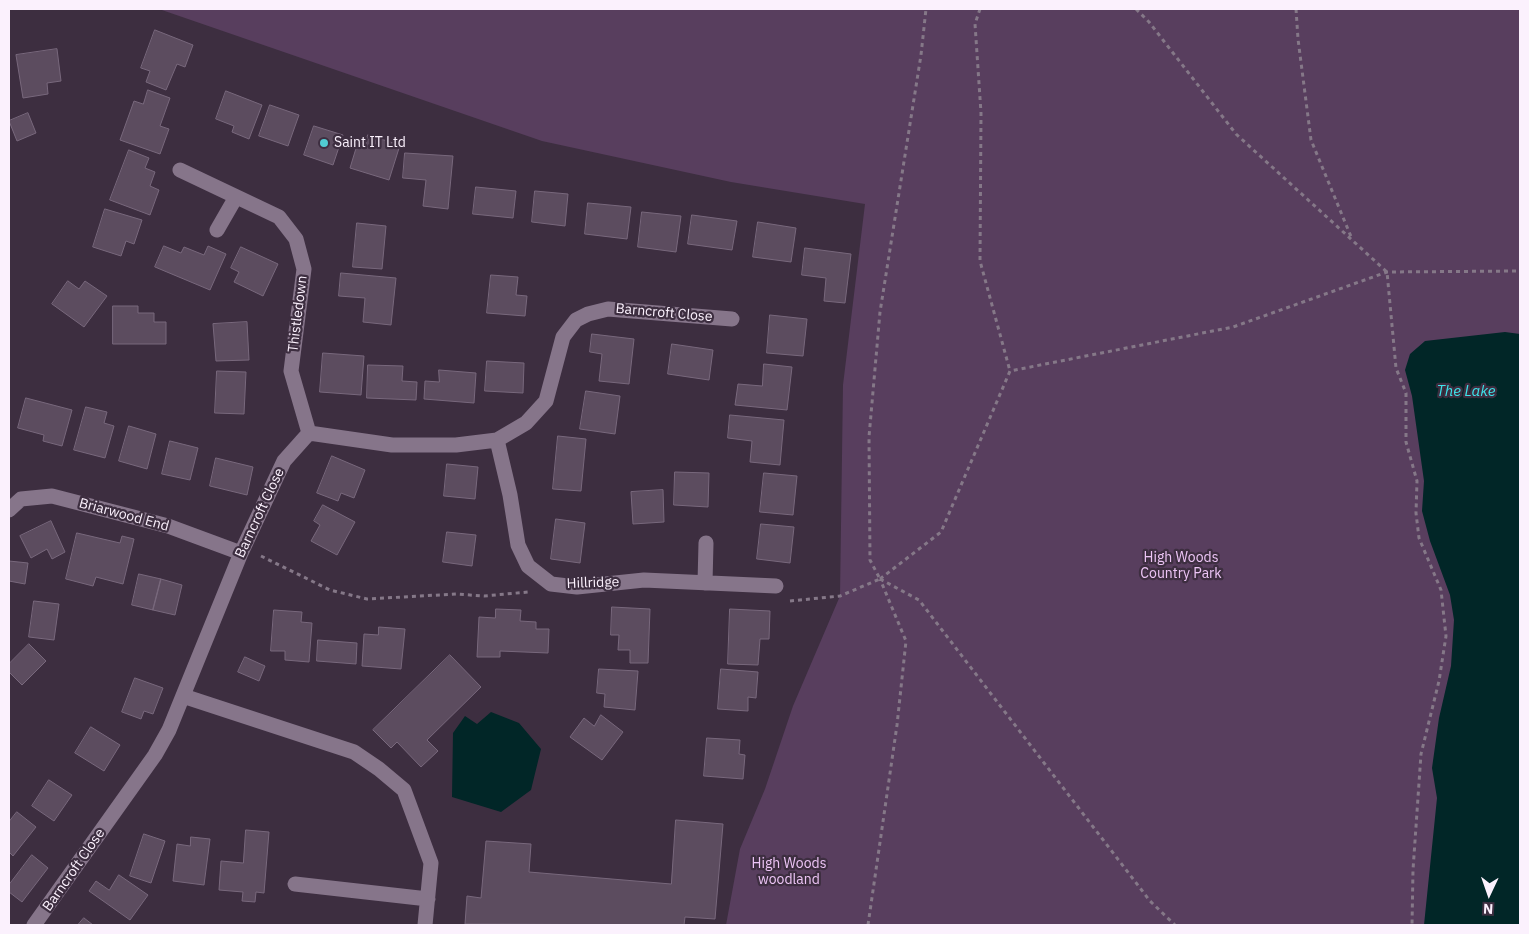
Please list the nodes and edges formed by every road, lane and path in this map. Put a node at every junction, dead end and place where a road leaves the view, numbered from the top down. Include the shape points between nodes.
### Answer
1 (926, 9) edge
2 (980, 9) edge
3 (1136, 9) edge
4 (1296, 9) edge
5 (180, 170) dead end
6 (236, 197) junction
7 (217, 230) dead end
8 (1352, 240) junction
9 (1520, 271) edge
10 (1387, 272) junction
11 (732, 319) dead end
12 (1010, 371) junction
13 (309, 433) junction
14 (497, 440) junction
15 (9, 510) edge
16 (706, 543) dead end
17 (241, 552) junction
18 (880, 579) junction
19 (705, 583) junction
20 (776, 586) dead end
21 (530, 592) dead end
22 (840, 596) dead end
23 (183, 696) junction
24 (295, 884) dead end
25 (428, 899) junction
26 (34, 925) edge
27 (425, 925) edge
28 (868, 925) edge
29 (1175, 925) edge
30 (1412, 925) edge

1 - 18 path via 880,312 869,437 870,560
2 - 12 path via 976,24 981,113 980,261
3 - 8 path via 1236,134
4 - 8 path via 1311,140
5 - 6 street, Thistledown
6 - 7 street
6 - 13 street, Thistledown via 279,217 296,239 304,269 291,372
8 - 10 path
9 - 10 path
10 - 12 path via 1233,327
10 - 30 path via 1396,368 1406,393 1406,442 1417,481 1419,538 1441,590 1446,636 1421,754
11 - 14 street, Barncroft Close via 608,308 576,320 563,337 546,401 526,423
12 - 18 path via 940,532
13 - 14 street, Barncroft Close via 392,445 456,445
13 - 17 street, Barncroft Close via 284,462
14 - 19 street, Hillridge via 518,546 528,566 551,584 577,587 644,580
15 - 17 street, Briarwood End via 21,499 52,496 168,526
16 - 19 street
17 - 21 path via 264,556 330,590 367,598
17 - 23 street, Barncroft Close
18 - 22 path
18 - 28 path via 906,641
18 - 29 path via 919,600 1150,901
19 - 20 street, Hillridge
23 - 25 street via 354,752 379,769 404,790 431,863
23 - 26 street, Barncroft Close via 155,755
24 - 25 street
25 - 27 street

